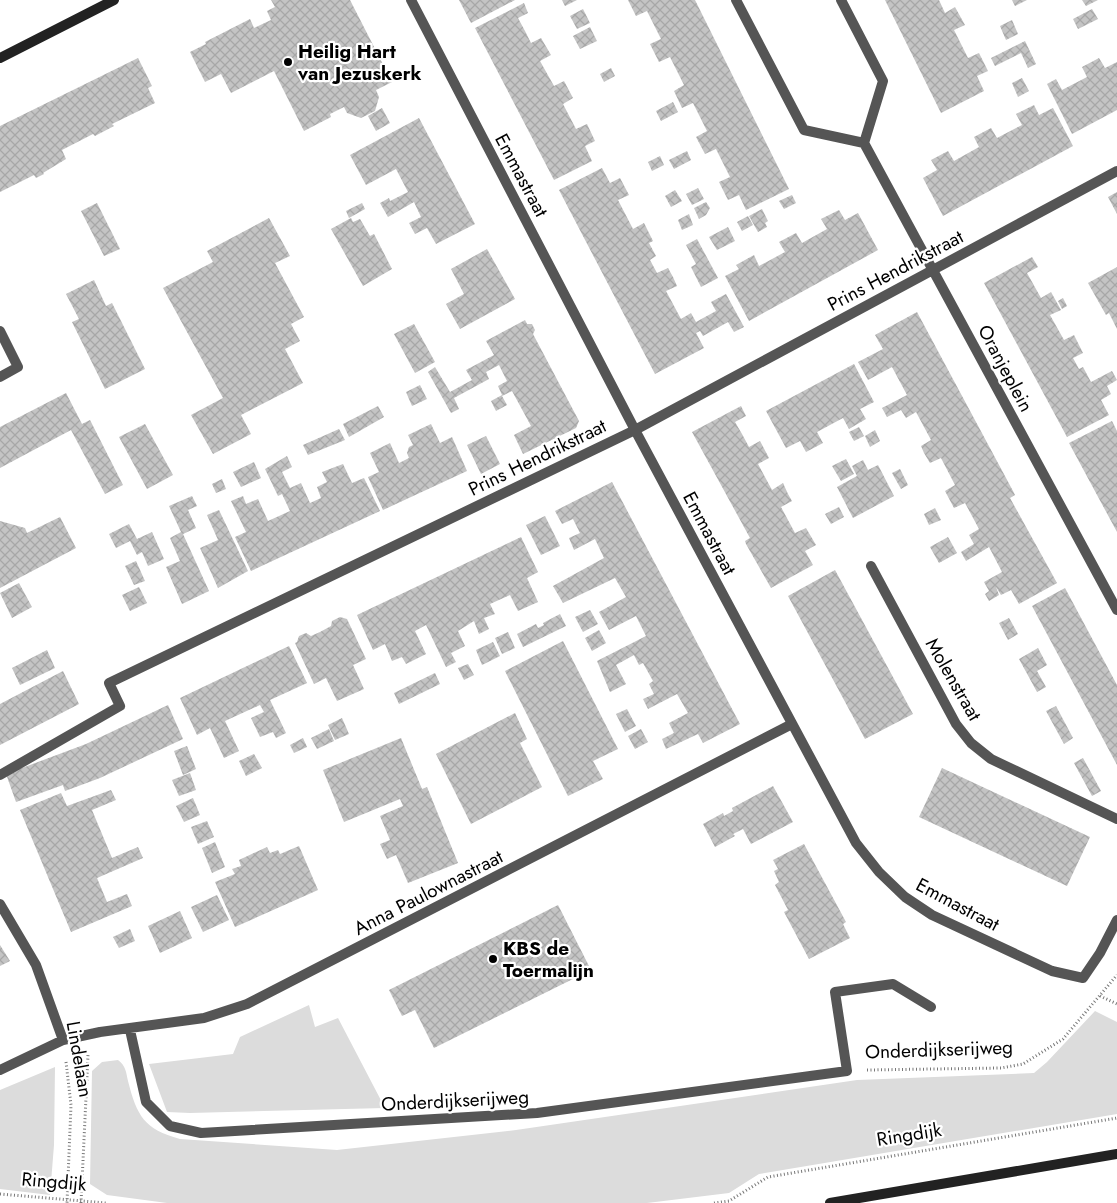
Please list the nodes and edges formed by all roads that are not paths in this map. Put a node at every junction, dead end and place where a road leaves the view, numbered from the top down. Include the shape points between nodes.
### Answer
1 (113, 0) edge
2 (411, 0) edge
3 (736, 0) edge
4 (841, 0) edge
5 (0, 58) edge
6 (864, 143) junction
7 (1117, 170) edge
8 (932, 270) junction
9 (0, 331) edge
10 (0, 378) edge
11 (635, 430) junction
12 (871, 566) dead end
13 (1117, 610) edge
14 (792, 724) junction
15 (0, 775) edge
16 (1117, 819) edge
17 (0, 904) edge
18 (1117, 920) edge
19 (931, 1008) dead end
20 (130, 1030) junction
21 (63, 1040) junction
22 (0, 1070) edge
23 (1117, 1154) edge
24 (830, 1203) edge

1 - 5 main road
2 - 11 street, Emmastraat
3 - 6 street via 804,130
4 - 6 street via 883,80
6 - 8 street, Oranjeplein
7 - 8 street, Prins Hendrikstraat
8 - 11 street, Prins Hendrikstraat
8 - 13 street, Oranjeplein
9 - 10 street via 18,367
11 - 14 street, Emmastraat
11 - 15 street, Prins Hendrikstraat via 109,683 120,706
12 - 16 street, Molenstraat via 956,724 971,742 991,758
14 - 18 street, Emmastraat via 856,843 905,897 932,915 1052,971 1083,978
14 - 20 street, Anna Paulownastraat via 247,1004 204,1018
17 - 21 street, Lindelaan via 36,964
19 - 20 street, Onderdijkserijweg via 893,984 835,992 847,1071 537,1113 201,1133 170,1126 146,1102
20 - 21 street, Anna Paulownastraat
21 - 22 street
23 - 24 main road

